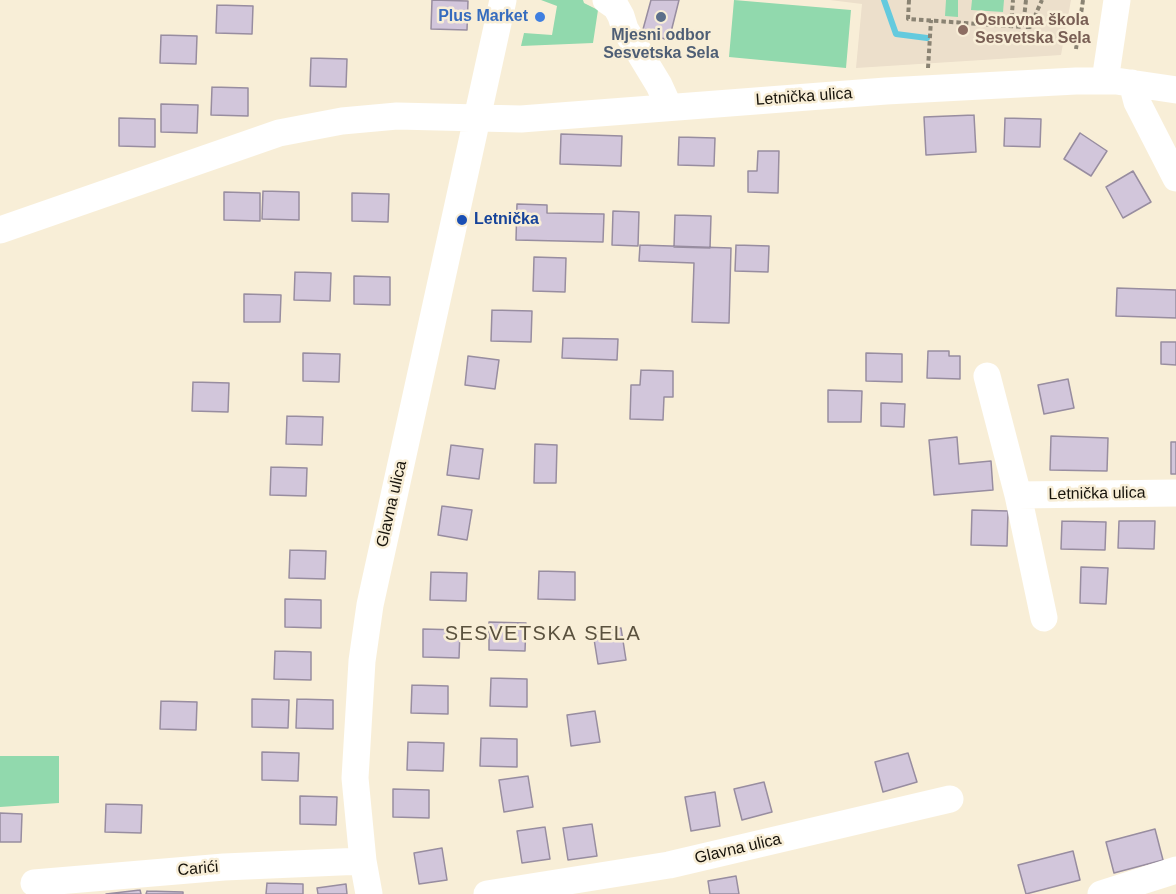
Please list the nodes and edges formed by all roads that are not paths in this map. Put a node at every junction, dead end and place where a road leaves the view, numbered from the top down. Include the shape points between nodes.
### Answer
1 (503, 0) edge
2 (606, 0) edge
3 (1117, 0) edge
4 (1105, 81) junction
5 (1132, 82) junction
6 (1176, 90) edge
7 (669, 107) junction
8 (476, 119) junction
9 (1176, 178) edge
10 (0, 230) edge
11 (987, 376) dead end
12 (1176, 493) edge
13 (1018, 495) junction
14 (1044, 618) dead end
15 (950, 799) dead end
16 (363, 861) junction
17 (1176, 870) edge
18 (34, 883) dead end
19 (369, 894) edge
20 (487, 894) edge
21 (1101, 894) edge

1 - 8 street, Glavna ulica
2 - 7 street via 621,16
3 - 4 street
4 - 5 street, Letnička ulica
4 - 7 street, Letnička ulica via 886,91
5 - 6 street, Letnička ulica
5 - 9 street via 1137,102
7 - 8 street, Letnička ulica
8 - 10 street via 397,116 342,121 279,134
8 - 16 street, Glavna ulica via 370,605 362,661 356,778
11 - 13 street
12 - 13 street, Letnička ulica
13 - 14 street
15 - 20 street, Glavna ulica via 669,865
16 - 18 street, Carići via 224,867
16 - 19 street, Glavna ulica
17 - 21 street

